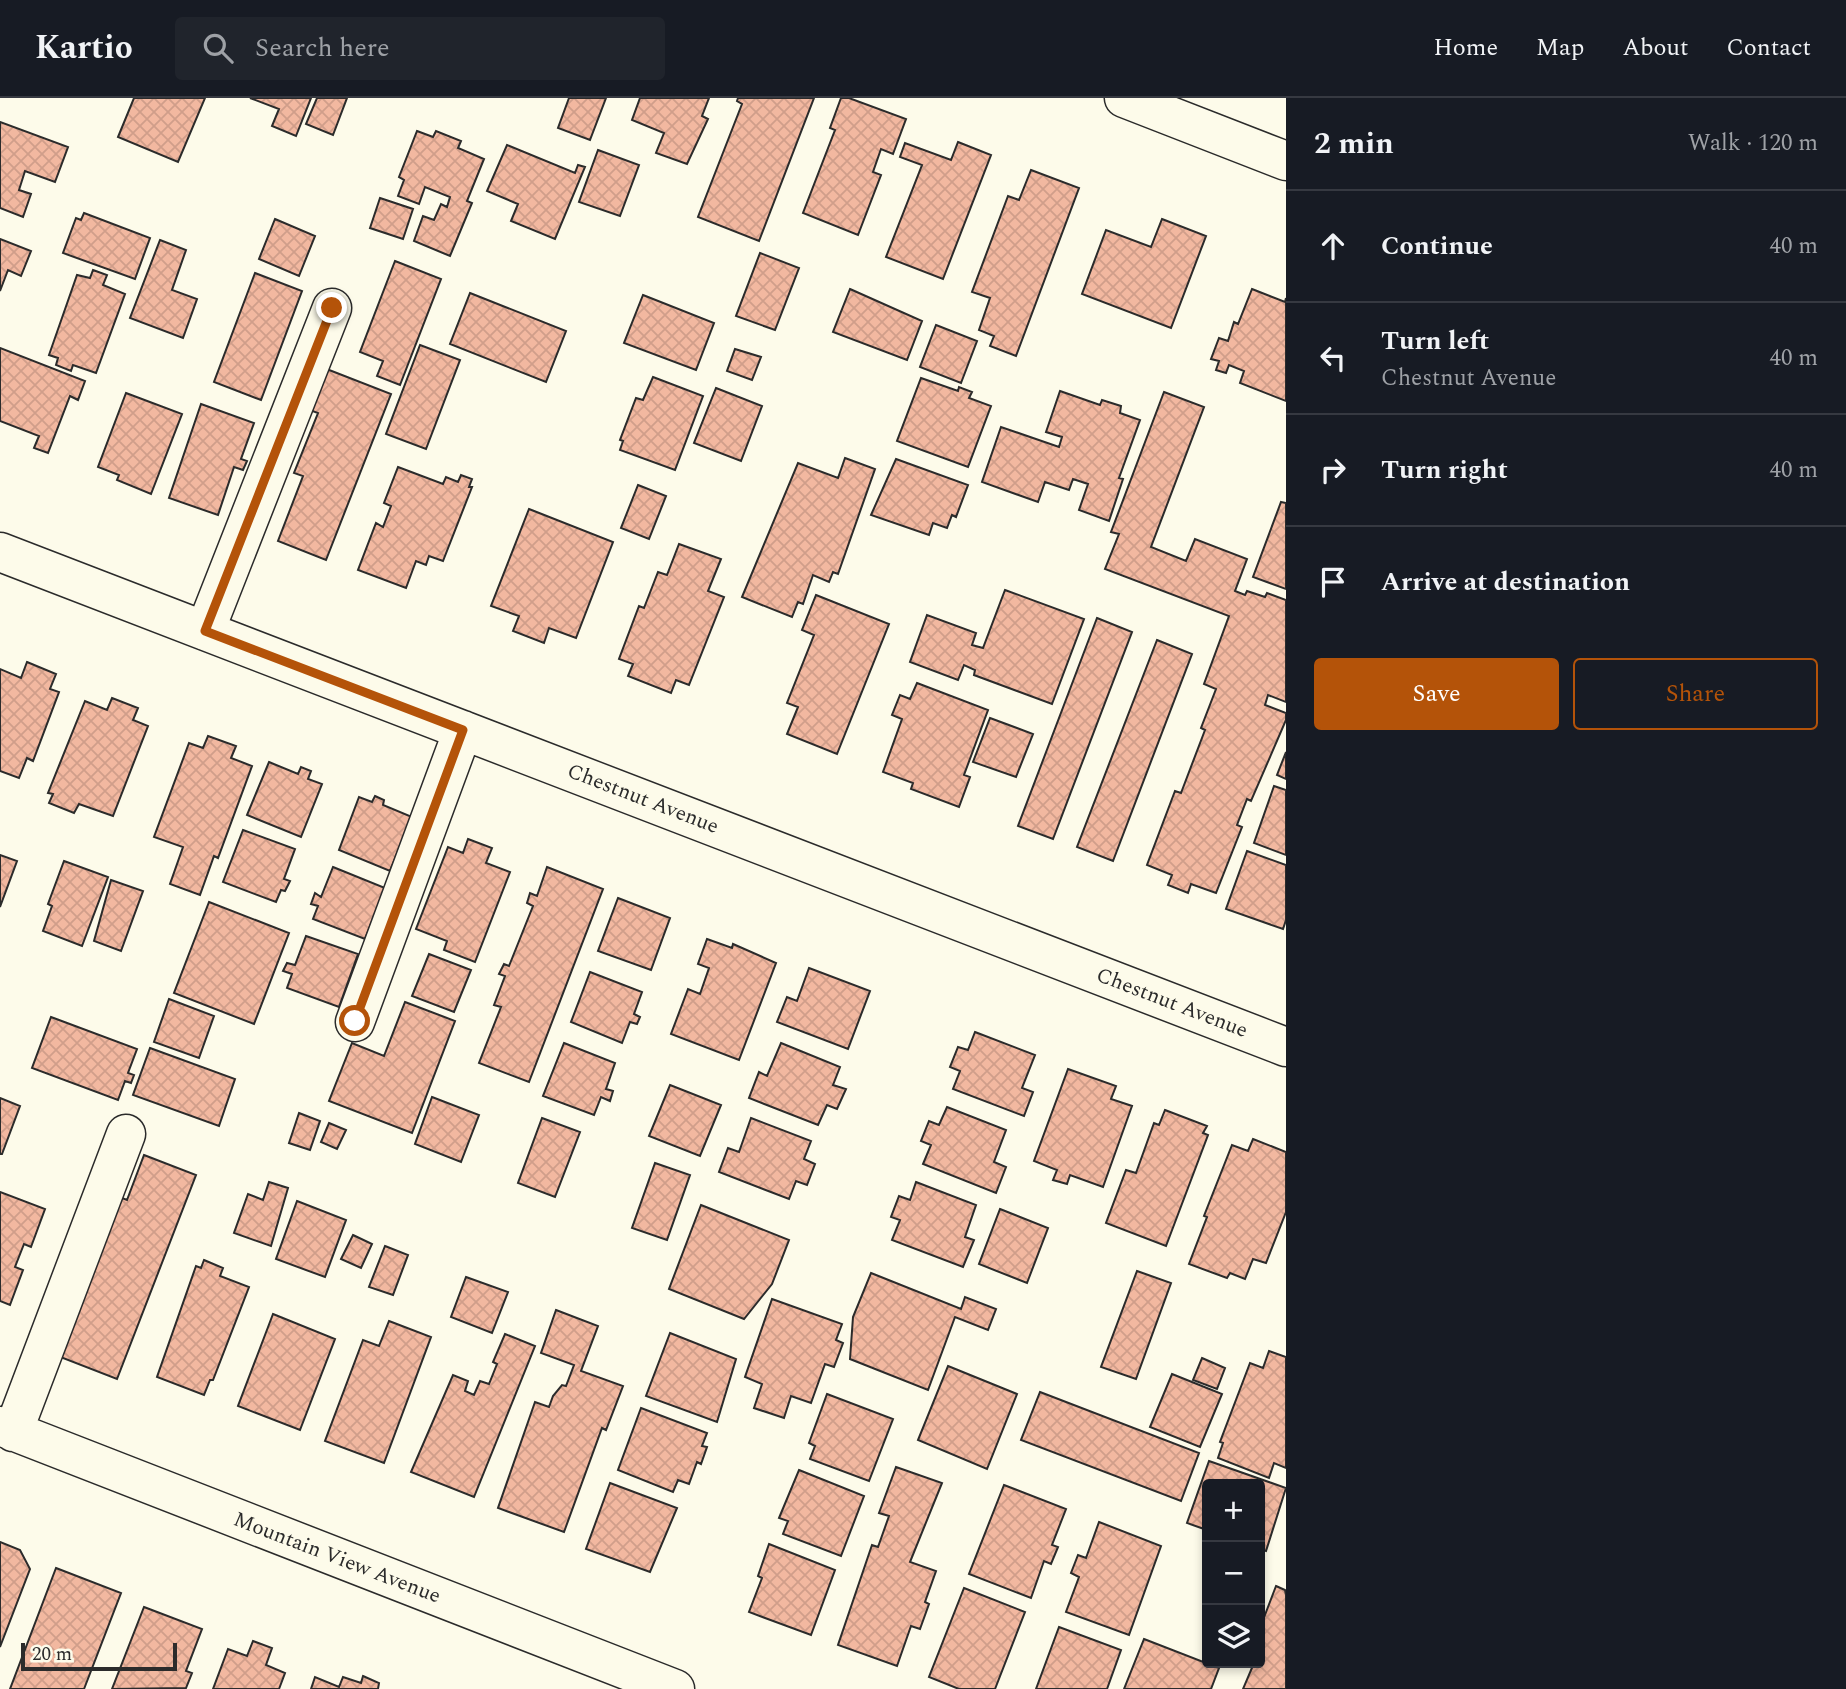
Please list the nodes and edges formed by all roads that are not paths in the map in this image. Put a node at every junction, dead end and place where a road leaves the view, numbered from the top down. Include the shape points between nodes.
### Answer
1 (1124, 98) edge
2 (1286, 161) edge
3 (332, 308) dead end
4 (0, 552) edge
5 (205, 631) junction
6 (463, 730) junction
7 (355, 1021) dead end
8 (1286, 1047) edge
9 (0, 1395) edge
10 (7, 1429) edge
11 (675, 1689) edge

1 - 2 street
3 - 5 street
4 - 5 street, Chestnut Avenue
5 - 6 street, Chestnut Avenue
6 - 7 street
6 - 8 street, Chestnut Avenue
9 - 10 street via 114,1129
10 - 11 street, Mountain View Avenue

